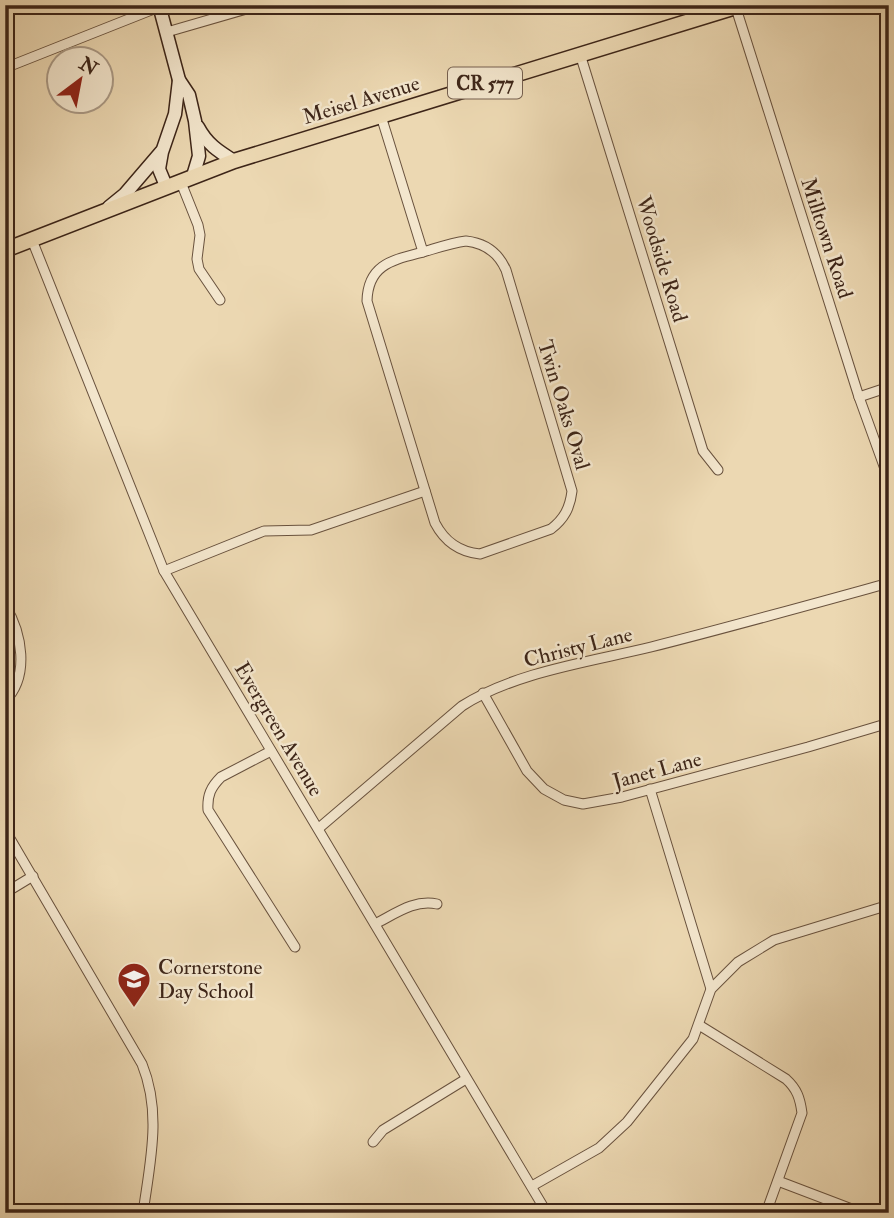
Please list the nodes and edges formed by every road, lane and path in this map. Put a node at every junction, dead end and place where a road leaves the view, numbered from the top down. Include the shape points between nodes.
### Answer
1 (260, 5) edge
2 (159, 6) edge
3 (738, 6) edge
4 (167, 32) junction
5 (580, 54) junction
6 (5, 68) edge
7 (179, 80) junction
8 (381, 116) junction
9 (195, 121) junction
10 (162, 152) junction
11 (234, 161) junction
12 (187, 178) junction
13 (166, 186) junction
14 (107, 210) junction
15 (32, 240) junction
16 (5, 250) edge
17 (423, 252) junction
18 (220, 300) dead end
19 (889, 387) edge
20 (859, 397) junction
21 (719, 470) dead end
22 (889, 480) edge
23 (425, 491) junction
24 (164, 571) junction
25 (889, 583) edge
26 (5, 605) edge
27 (483, 693) junction
28 (5, 701) edge
29 (889, 723) edge
30 (271, 751) junction
31 (650, 789) junction
32 (319, 828) junction
33 (5, 830) edge
34 (33, 876) junction
35 (5, 893) edge
36 (437, 904) dead end
37 (889, 905) edge
38 (375, 924) junction
39 (295, 947) dead end
40 (711, 989) junction
41 (699, 1025) junction
42 (466, 1079) junction
43 (373, 1142) dead end
44 (778, 1181) junction
45 (532, 1186) junction
46 (143, 1213) edge
47 (547, 1213) edge
48 (766, 1213) edge
49 (862, 1213) edge

1 - 4 street
2 - 4 street
2 - 6 street
3 - 5 main road, Meisel Avenue / CR 577
3 - 20 street, Milltown Road
4 - 7 street
5 - 8 main road, Meisel Avenue / CR 577
5 - 21 street, Woodside Road via 703,451
7 - 9 street via 189,95
7 - 10 street via 175,114
8 - 11 main road, Meisel Avenue / CR 577
8 - 17 street
9 - 11 street via 209,145
9 - 12 street via 199,156
10 - 13 street via 159,169
10 - 14 street
11 - 12 main road, Meisel Avenue / CR 577
12 - 13 main road, CR 577
12 - 18 street via 198,225 199,269
13 - 14 main road, CR 577
14 - 15 main road, CR 577
15 - 16 main road, CR 577
15 - 24 street, Evergreen Avenue
17 - 23 street, Twin Oaks Oval via 383,265 372,277 367,301
17 - 23 street, Twin Oaks Oval via 474,242 490,249 502,262 572,491 569,509 551,529 480,554 461,550 446,539 435,523
19 - 20 street
20 - 22 street, Milltown Road
23 - 24 street via 311,530 264,531
24 - 30 street, Evergreen Avenue
25 - 27 street, Christy Lane
26 - 28 street via 19,635 21,661 16,685
27 - 31 street, Janet Lane via 527,771 544,789 583,804
27 - 32 street, Christy Lane
29 - 31 street, Janet Lane
30 - 32 street, Evergreen Avenue
30 - 39 street via 214,783 208,810
31 - 40 street
32 - 38 street, Evergreen Avenue
33 - 34 street
34 - 35 street
34 - 46 street via 147,1077 155,1132
36 - 38 street via 424,901
37 - 40 street via 761,946
38 - 42 street, Evergreen Avenue
40 - 41 street
41 - 44 street via 795,1088 802,1113
41 - 45 street via 615,1136
42 - 43 street via 383,1130
42 - 45 street, Evergreen Avenue
44 - 48 street
44 - 49 street
45 - 47 street, Evergreen Avenue

